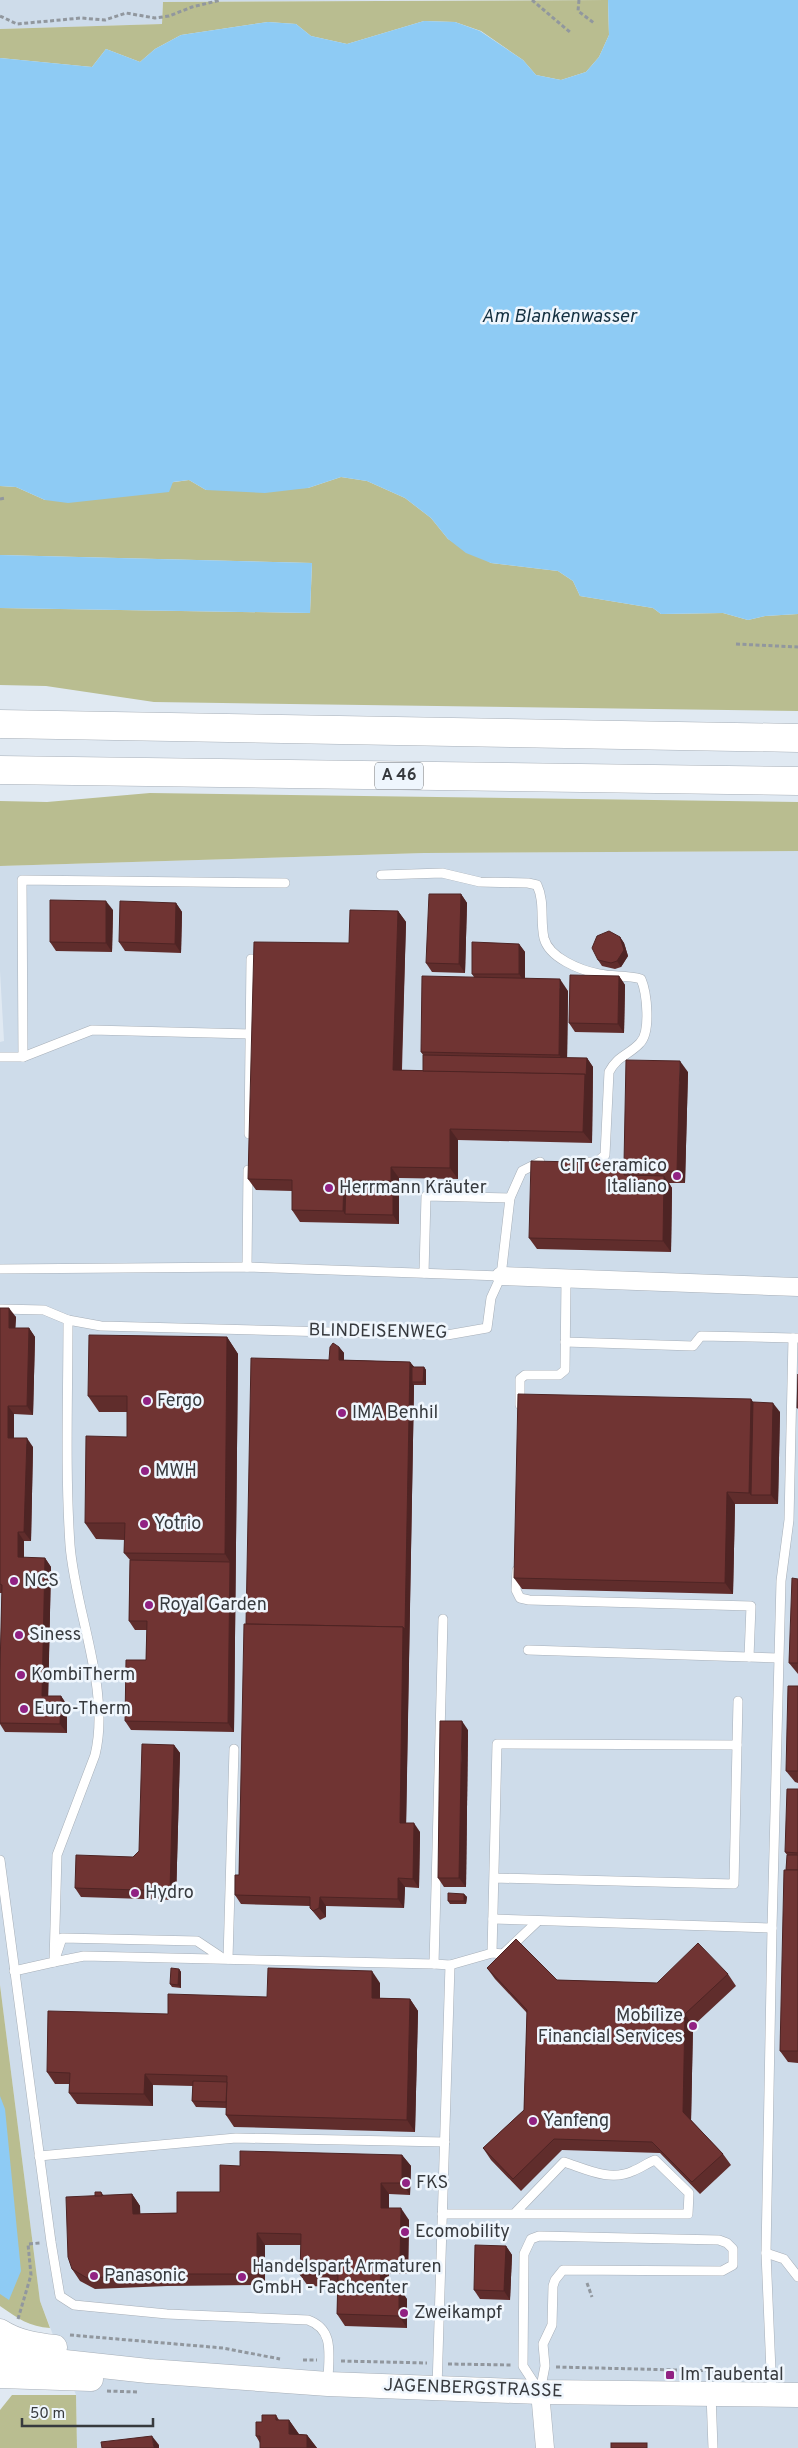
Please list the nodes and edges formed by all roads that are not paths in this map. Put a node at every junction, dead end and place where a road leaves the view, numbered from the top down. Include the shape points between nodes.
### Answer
1 (0, 724) edge
2 (798, 738) edge
3 (0, 770) edge
4 (798, 781) edge
5 (382, 875) dead end
6 (285, 883) dead end
7 (251, 959) dead end
8 (251, 1034) junction
9 (0, 1057) edge
10 (23, 1057) junction
11 (249, 1141) edge
12 (249, 1160) edge
13 (510, 1198) junction
14 (247, 1267) junction
15 (0, 1269) edge
16 (424, 1273) junction
17 (501, 1276) junction
18 (566, 1280) junction
19 (798, 1288) edge
20 (0, 1309) edge
21 (68, 1320) junction
22 (796, 1338) edge
23 (565, 1342) junction
24 (520, 1418) edge
25 (517, 1562) edge
26 (443, 1620) dead end
27 (528, 1650) dead end
28 (749, 1657) junction
29 (778, 1658) junction
30 (738, 1701) dead end
31 (737, 1746) junction
32 (234, 1749) dead end
33 (0, 1860) edge
34 (494, 1878) junction
35 (493, 1919) junction
36 (538, 1921) junction
37 (772, 1928) junction
38 (492, 1953) junction
39 (226, 1959) junction
40 (54, 1962) junction
41 (434, 1964) junction
42 (450, 1964) junction
43 (14, 1971) junction
44 (445, 2142) junction
45 (39, 2156) junction
46 (515, 2213) junction
47 (442, 2214) junction
48 (766, 2253) junction
49 (798, 2277) edge
50 (8, 2328) edge
51 (0, 2355) edge
52 (148, 2371) junction
53 (0, 2376) edge
54 (328, 2384) junction
55 (771, 2384) junction
56 (437, 2388) junction
57 (540, 2392) junction
58 (711, 2394) junction
59 (798, 2395) edge
60 (545, 2448) edge
61 (713, 2448) edge

1 - 2 highway
3 - 4 highway, A 46
5 - 13 lane via 442,873 480,882 537,885 541,894 544,938 558,958 599,974 641,979 646,989 646,1034 640,1043 614,1061 609,1072 605,1155 598,1162 540,1162 522,1171
6 - 10 lane via 22,880
7 - 8 lane
8 - 10 lane via 92,1030
8 - 11 lane
9 - 10 lane
12 - 14 lane
13 - 16 lane via 426,1196
13 - 17 lane
14 - 15 lane
14 - 16 lane
16 - 17 lane
17 - 18 street
17 - 21 lane, BLINDEISENWEG via 491,1298 487,1328 447,1335 101,1326
18 - 19 street
18 - 23 lane
20 - 21 lane, BLINDEISENWEG via 44,1310
21 - 40 lane via 70,1545 98,1699 100,1727 95,1754 57,1856
22 - 23 lane via 701,1336 694,1346
22 - 29 lane via 789,1520 781,1581
23 - 24 lane via 565,1370 559,1375 525,1375 520,1379
25 - 28 lane via 516,1590 520,1598 529,1600 751,1606
26 - 41 lane
27 - 28 lane
28 - 29 lane
29 - 37 lane
30 - 31 lane
31 - 34 lane via 497,1744
31 - 34 lane via 734,1884
32 - 39 lane
33 - 43 lane
34 - 35 lane
35 - 36 lane
35 - 38 lane
36 - 37 lane
36 - 38 lane via 503,1954
37 - 48 lane
38 - 42 lane
39 - 40 lane via 84,1956
39 - 40 lane via 197,1941 62,1938
39 - 41 lane
40 - 43 lane
41 - 42 lane
42 - 44 lane
43 - 45 lane
44 - 45 lane via 236,2138
44 - 47 lane
45 - 54 lane via 57,2289 66,2302 168,2314 308,2320 319,2324 326,2333
46 - 46 lane via 688,2214 689,2193 654,2160 620,2175 601,2175 564,2162
46 - 47 lane
47 - 56 lane
48 - 49 lane via 784,2259
48 - 55 lane
50 - 52 street, JAGENBERGSTRASSE via 10,2337 35,2345 97,2352
51 - 52 street, JAGENBERGSTRASSE
52 - 53 street, JAGENBERGSTRASSE via 126,2378 84,2380
52 - 54 street, JAGENBERGSTRASSE
54 - 56 street, JAGENBERGSTRASSE
55 - 58 street, JAGENBERGSTRASSE
55 - 59 street, JAGENBERGSTRASSE
56 - 57 street, JAGENBERGSTRASSE
57 - 57 lane via 523,2366 524,2254 534,2237 719,2240 733,2249 733,2265 722,2271 563,2270 553,2286 552,2325 543,2344 545,2366
57 - 58 street, JAGENBERGSTRASSE
57 - 60 street
58 - 61 lane

